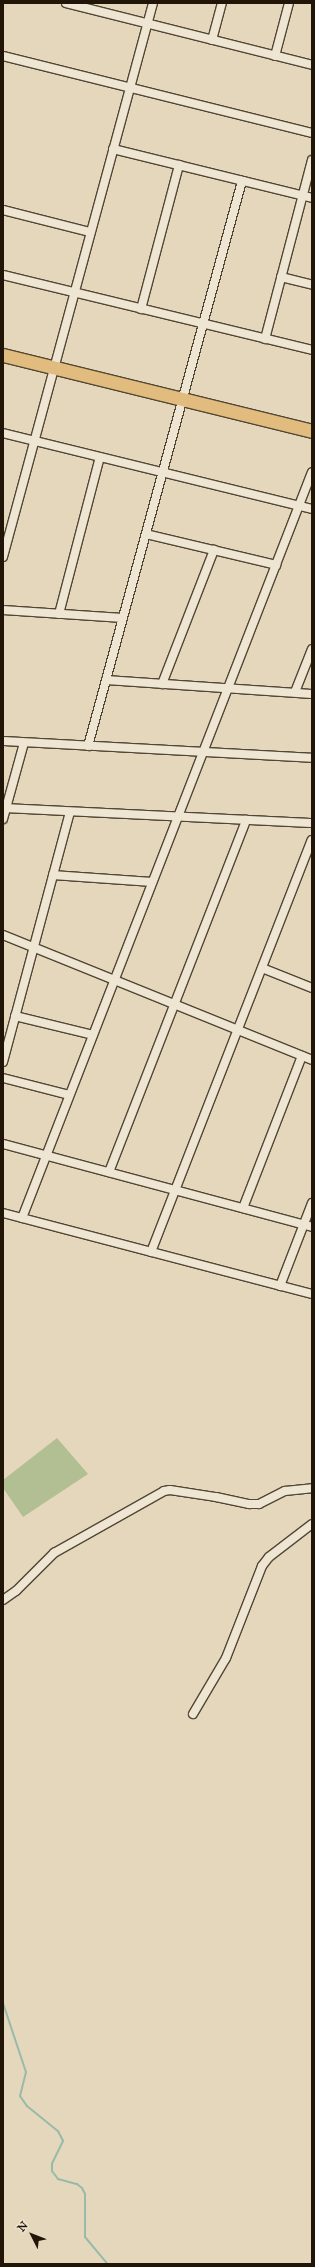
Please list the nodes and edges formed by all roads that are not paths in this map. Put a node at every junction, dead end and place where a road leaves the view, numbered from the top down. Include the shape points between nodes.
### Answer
1 (66, 3) edge
2 (152, 3) edge
3 (222, 3) edge
4 (289, 3) edge
5 (147, 24) junction
6 (212, 40) junction
7 (3, 56) edge
8 (275, 56) junction
9 (312, 65) edge
10 (130, 88) junction
11 (312, 133) edge
12 (113, 149) junction
13 (312, 160) edge
14 (178, 166) junction
15 (242, 181) junction
16 (303, 196) junction
17 (312, 198) edge
18 (3, 210) edge
19 (90, 232) junction
20 (3, 275) edge
21 (281, 277) junction
22 (312, 284) edge
23 (74, 293) junction
24 (141, 309) junction
25 (204, 324) junction
26 (265, 339) junction
27 (312, 350) edge
28 (3, 355) edge
29 (53, 368) junction
30 (183, 399) junction
31 (312, 431) edge
32 (3, 433) edge
33 (34, 440) junction
34 (100, 457) junction
35 (163, 472) junction
36 (312, 472) edge
37 (299, 506) junction
38 (312, 509) edge
39 (146, 534) junction
40 (4, 546) edge
41 (214, 550) junction
42 (3, 557) edge
43 (276, 565) junction
44 (3, 610) edge
45 (58, 614) junction
46 (123, 618) junction
47 (312, 649) edge
48 (106, 680) junction
49 (162, 684) junction
50 (228, 688) junction
51 (295, 692) junction
52 (312, 694) edge
53 (3, 741) edge
54 (24, 742) junction
55 (88, 746) junction
56 (203, 752) junction
57 (312, 758) edge
58 (5, 808) edge
59 (70, 812) junction
60 (178, 817) junction
61 (3, 820) edge
62 (246, 820) junction
63 (312, 823) edge
64 (312, 840) edge
65 (53, 875) junction
66 (152, 882) junction
67 (3, 935) edge
68 (34, 947) junction
69 (262, 968) junction
70 (114, 980) junction
71 (312, 988) edge
72 (174, 1004) junction
73 (15, 1016) junction
74 (238, 1030) junction
75 (93, 1035) junction
76 (302, 1056) junction
77 (312, 1060) edge
78 (3, 1062) edge
79 (3, 1078) edge
80 (69, 1095) junction
81 (3, 1144) edge
82 (46, 1156) junction
83 (109, 1172) junction
84 (175, 1190) junction
85 (312, 1203) edge
86 (243, 1208) junction
87 (3, 1213) edge
88 (22, 1218) junction
89 (308, 1226) edge
90 (151, 1252) junction
91 (280, 1286) junction
92 (312, 1294) edge
93 (312, 1488) edge
94 (312, 1524) edge
95 (3, 1600) edge
96 (193, 1714) dead end

1 - 5 street
2 - 5 street
3 - 6 street
4 - 8 street
5 - 6 street
5 - 10 street
6 - 8 street
7 - 10 street
8 - 9 street
10 - 11 street
10 - 12 street
12 - 14 street
12 - 19 street
13 - 16 street
14 - 15 street
14 - 24 street
15 - 16 street
15 - 25 street
16 - 17 street
16 - 21 street
18 - 19 street
19 - 23 street
20 - 23 street
21 - 22 street
21 - 26 street
23 - 24 street
23 - 29 street
24 - 25 street
25 - 26 street
25 - 30 street
26 - 27 street
28 - 29 highway
29 - 30 highway
29 - 33 street
30 - 31 highway
30 - 35 street
32 - 33 street
33 - 34 street
33 - 40 street
34 - 35 street
34 - 45 street
35 - 37 street
35 - 39 street
36 - 37 street
37 - 38 street
37 - 43 street
39 - 41 street
39 - 46 street
40 - 42 street
41 - 43 street
41 - 49 street
43 - 50 street
44 - 45 street
45 - 46 street
46 - 48 street
47 - 51 street
48 - 49 street
48 - 55 street
49 - 50 street
50 - 51 street
50 - 56 street
51 - 52 street
53 - 54 street
54 - 55 street
54 - 58 street
55 - 56 street
56 - 57 street
56 - 60 street
58 - 59 street
58 - 61 street
59 - 60 street
59 - 65 street
60 - 62 street
60 - 66 street
62 - 63 street
62 - 72 street
64 - 69 street
65 - 66 street
65 - 68 street
66 - 70 street
67 - 68 street
68 - 70 street
68 - 73 street
69 - 71 street
69 - 74 street
70 - 72 street
70 - 75 street
72 - 74 street
72 - 83 street
73 - 75 street
73 - 78 street
74 - 76 street
74 - 84 street
75 - 80 street
76 - 77 street
76 - 86 street
79 - 80 street
80 - 82 street
81 - 82 street
82 - 83 street
82 - 88 street
83 - 84 street
84 - 86 street
84 - 90 street
85 - 89 street
86 - 89 street
87 - 88 street
88 - 90 street
89 - 91 street
90 - 91 street
91 - 92 street
93 - 95 street via 285,1490 259,1504 164,1491 54,1553 16,1591
94 - 96 street via 269,1557 262,1566 226,1658

